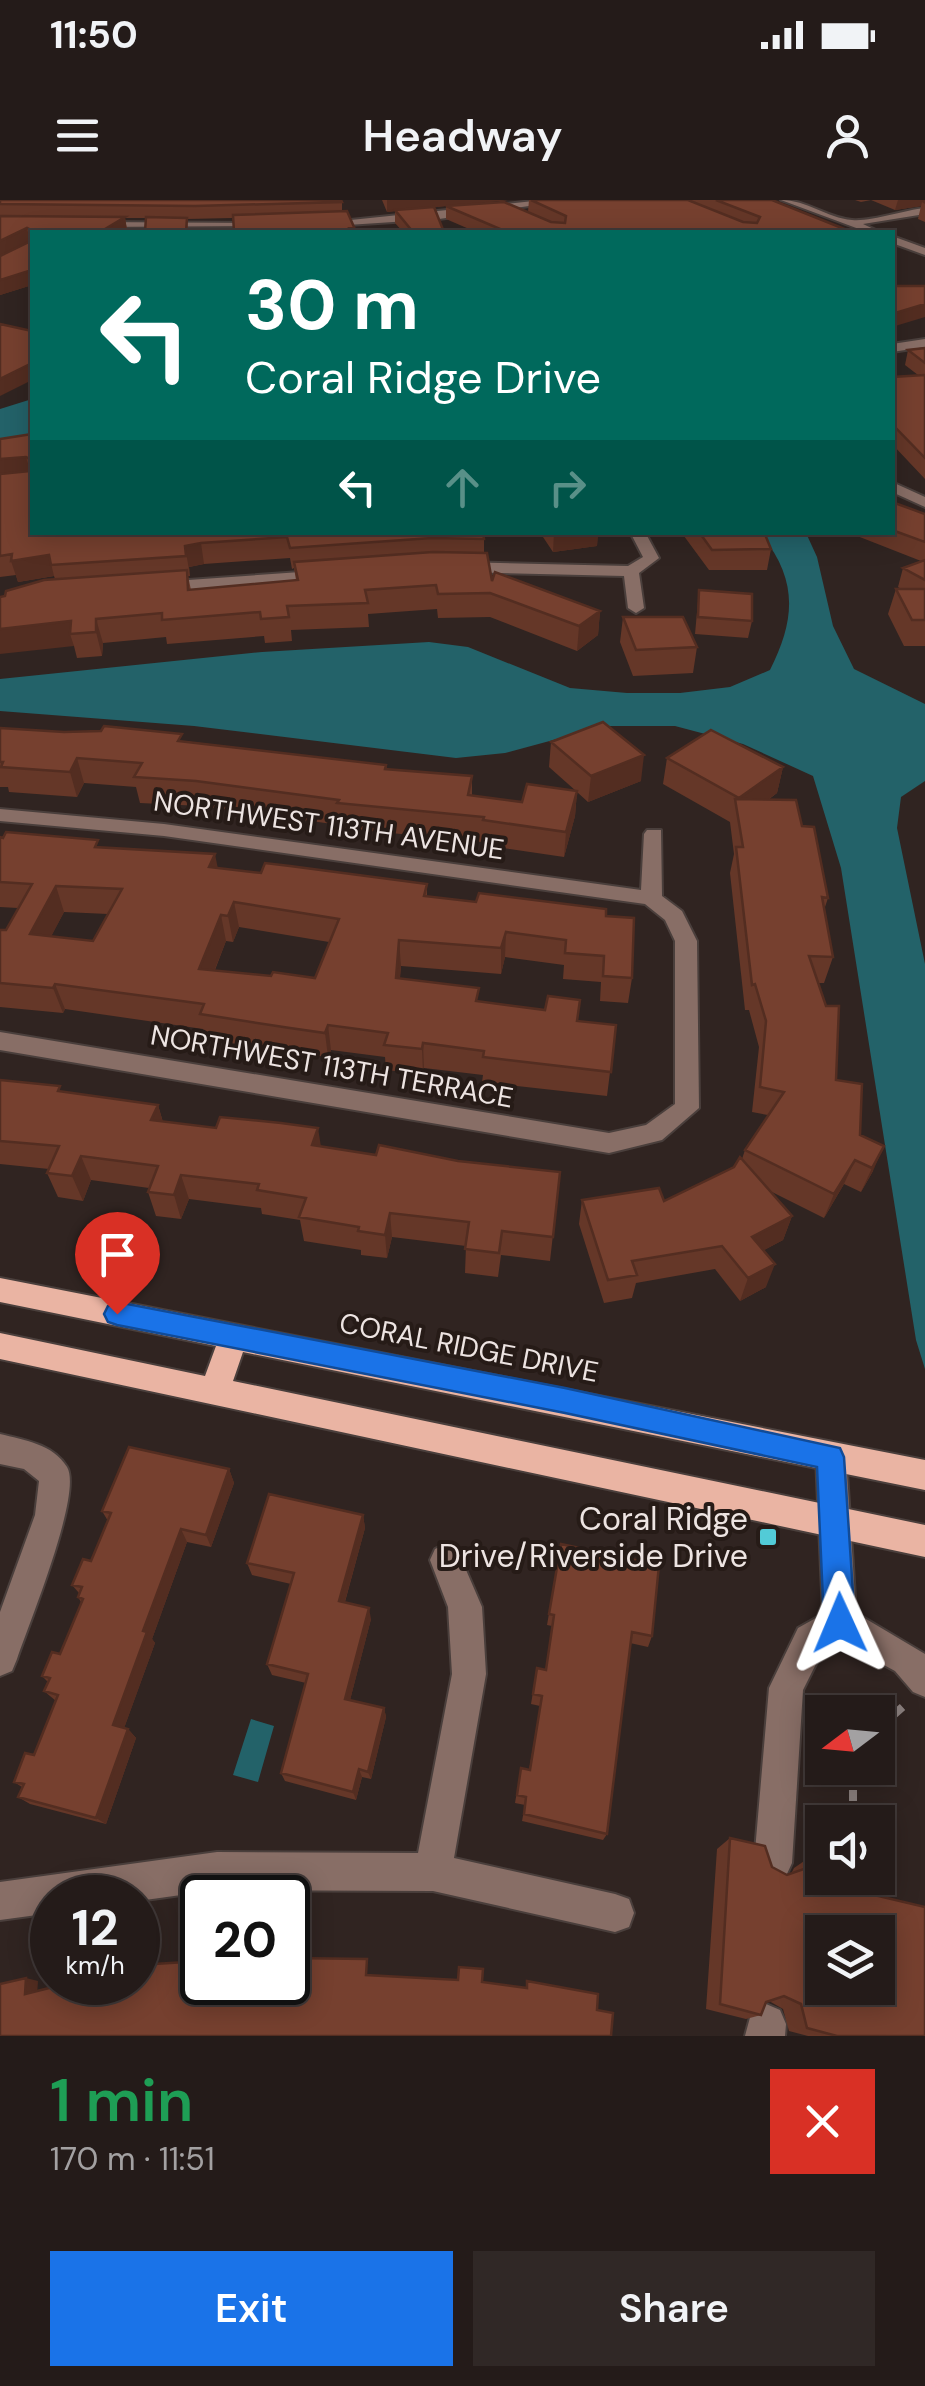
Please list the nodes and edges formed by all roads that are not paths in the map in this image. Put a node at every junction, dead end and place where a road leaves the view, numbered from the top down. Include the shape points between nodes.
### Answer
1 (566, 200) edge
2 (786, 200) edge
3 (507, 209) junction
4 (920, 212) edge
5 (524, 217) edge
6 (374, 222) edge
7 (308, 224) edge
8 (78, 225) edge
9 (274, 226) edge
10 (857, 226) junction
11 (219, 230) edge
12 (869, 230) edge
13 (895, 240) edge
14 (925, 252) edge
15 (925, 343) edge
16 (895, 348) edge
17 (895, 488) edge
18 (925, 503) edge
19 (640, 535) edge
20 (448, 567) edge
21 (631, 571) junction
22 (341, 574) edge
23 (137, 588) edge
24 (636, 608) dead end
25 (0, 814) edge
26 (654, 834) dead end
27 (650, 898) junction
28 (0, 1041) edge
29 (0, 1290) edge
30 (234, 1337) junction
31 (0, 1346) edge
32 (214, 1390) junction
33 (0, 1449) edge
34 (830, 1457) junction
35 (925, 1475) edge
36 (835, 1522) junction
37 (925, 1541) edge
38 (446, 1560) dead end
39 (840, 1623) junction
40 (0, 1659) edge
41 (919, 1689) edge
42 (773, 1863) edge
43 (433, 1872) junction
44 (0, 1900) edge
45 (615, 1913) dead end

1 - 3 street
2 - 10 street
3 - 5 street
3 - 6 street
4 - 10 street
6 - 7 street
8 - 11 street
9 - 11 street
10 - 12 street
13 - 14 street
15 - 16 street
17 - 18 street
19 - 21 street via 651,558
20 - 21 street
21 - 24 street
22 - 23 street
25 - 27 street, NORTHWEST 113TH AVENUE via 164,830
26 - 27 street
27 - 28 street, NORTHWEST 113TH TERRACE via 674,916 686,941 687,1108 653,1133 610,1143
29 - 30 main road, CORAL RIDGE DRIVE
30 - 32 main road
30 - 34 main road, CORAL RIDGE DRIVE
31 - 32 main road
32 - 36 main road
33 - 40 street via 32,1456 54,1475 51,1515
34 - 35 main road, CORAL RIDGE DRIVE
34 - 36 street
36 - 37 main road
36 - 39 street
38 - 43 street via 465,1607 469,1674
39 - 41 street via 907,1660
39 - 42 street via 810,1640 786,1688
43 - 44 street via 217,1871
43 - 45 street

